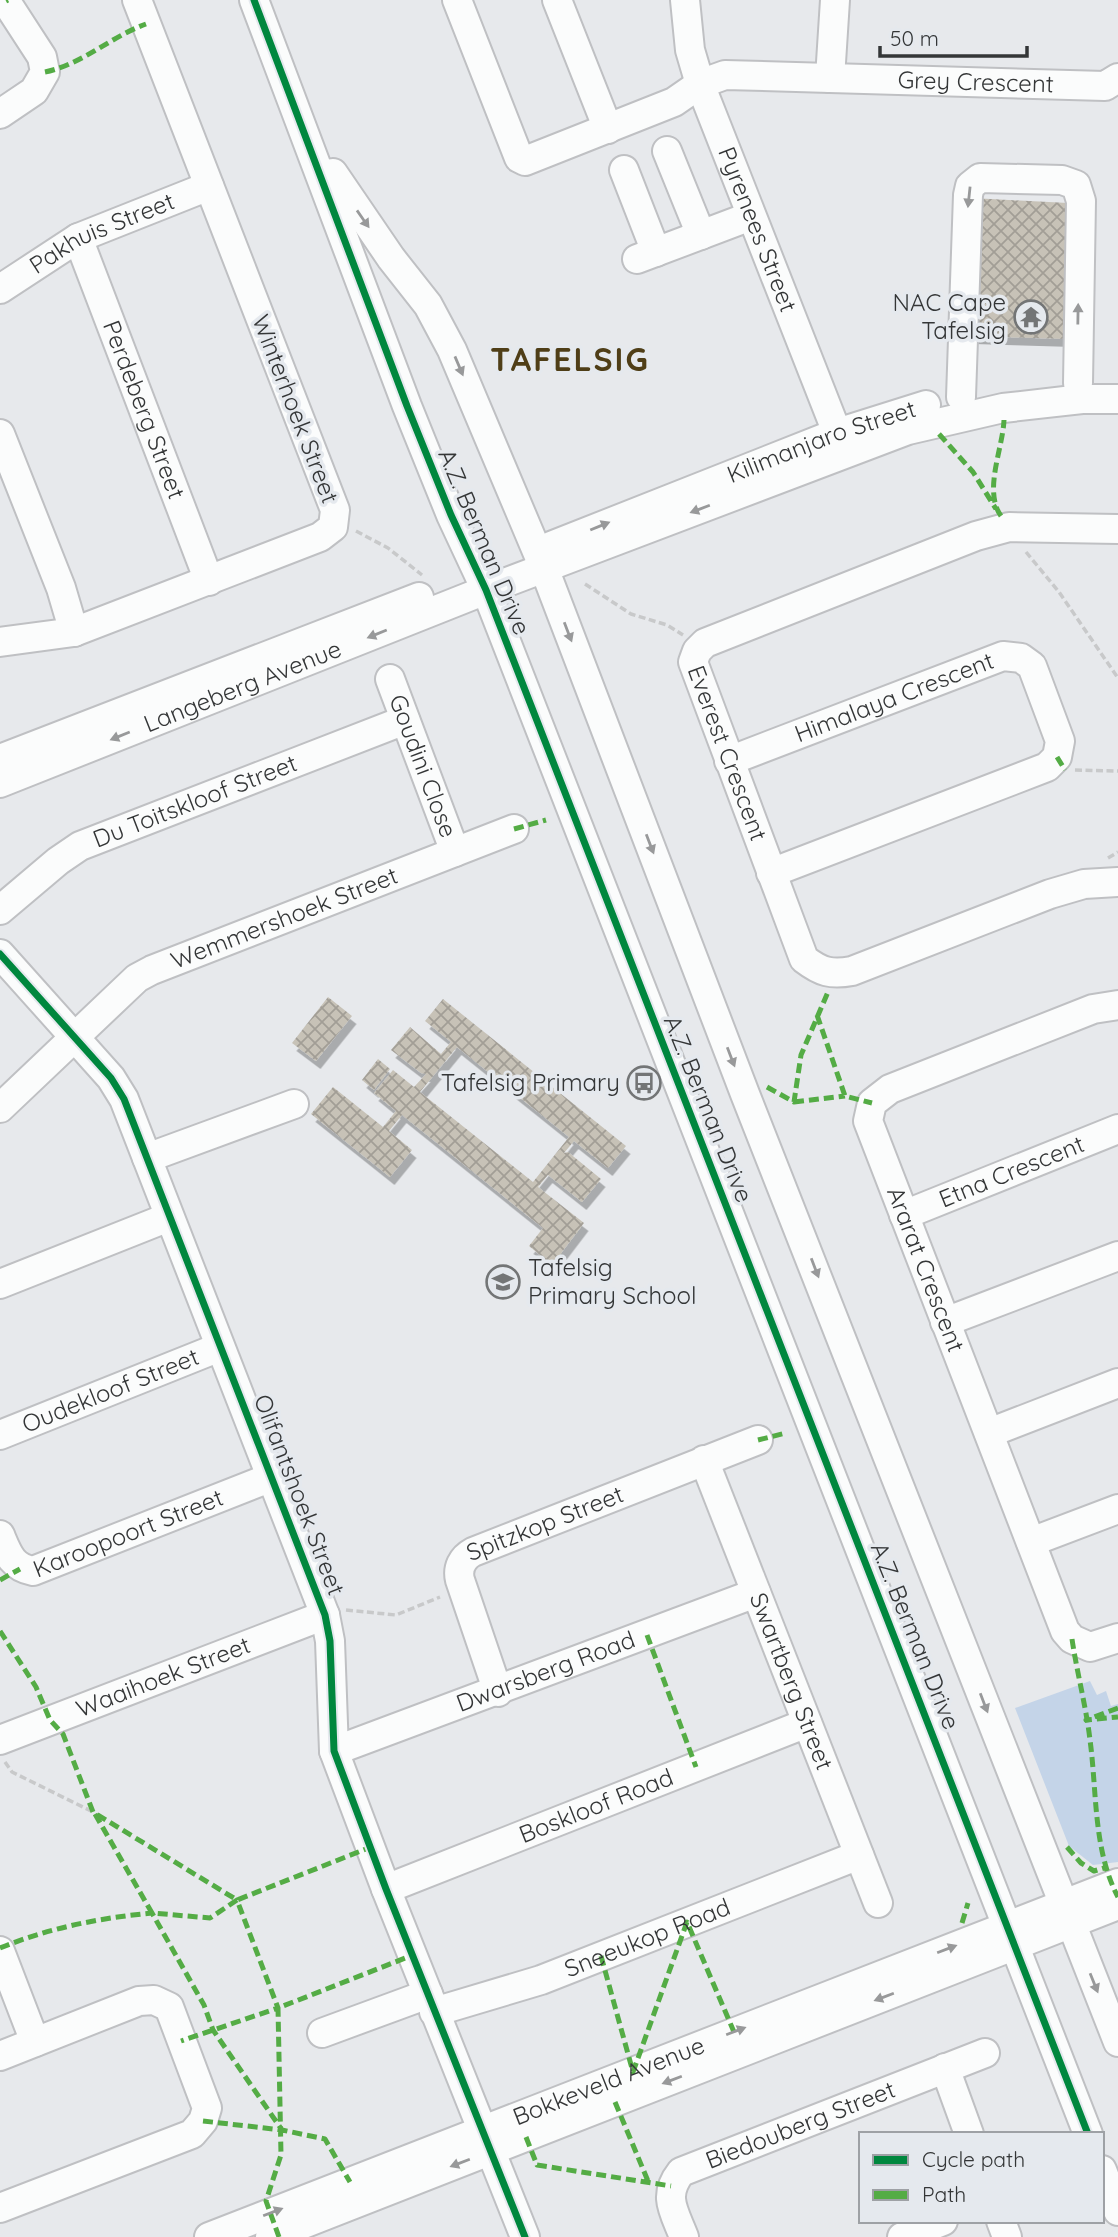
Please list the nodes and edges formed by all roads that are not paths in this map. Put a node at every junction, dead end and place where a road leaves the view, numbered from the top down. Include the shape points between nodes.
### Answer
1 (5, 0) edge
2 (137, 0) edge
3 (254, 0) edge
4 (457, 0) edge
5 (557, 0) edge
6 (685, 0) edge
7 (835, 0) edge
8 (830, 78) junction
9 (1118, 78) edge
10 (699, 84) junction
11 (289, 99) junction
12 (0, 114) edge
13 (608, 129) junction
14 (667, 151) dead end
15 (624, 170) dead end
16 (209, 186) junction
17 (751, 216) junction
18 (701, 235) junction
19 (78, 237) junction
20 (0, 289) edge
21 (1078, 383) junction
22 (1118, 383) edge
23 (961, 397) junction
24 (1118, 399) edge
25 (0, 434) edge
26 (841, 443) junction
27 (1118, 529) edge
28 (540, 560) junction
29 (209, 581) junction
30 (482, 582) junction
31 (74, 632) junction
32 (0, 642) edge
33 (390, 679) dead end
34 (405, 720) junction
35 (0, 759) edge
36 (729, 761) junction
37 (0, 783) edge
38 (514, 829) dead end
39 (455, 852) junction
40 (771, 873) junction
41 (1118, 882) edge
42 (0, 910) edge
43 (0, 954) edge
44 (1118, 1005) edge
45 (74, 1038) junction
46 (294, 1104) dead end
47 (0, 1108) edge
48 (1118, 1129) edge
49 (146, 1158) junction
50 (904, 1215) junction
51 (169, 1217) junction
52 (1118, 1256) edge
53 (0, 1284) edge
54 (945, 1322) junction
55 (220, 1347) junction
56 (1118, 1383) edge
57 (989, 1433) junction
58 (0, 1435) edge
59 (758, 1440) dead end
60 (704, 1460) junction
61 (272, 1478) junction
62 (1118, 1509) edge
63 (0, 1535) edge
64 (1031, 1542) junction
65 (756, 1593) junction
66 (331, 1612) junction
67 (1118, 1638) edge
68 (498, 1692) junction
69 (807, 1723) junction
70 (0, 1740) edge
71 (334, 1751) junction
72 (859, 1855) junction
73 (1118, 1883) edge
74 (386, 1889) junction
75 (878, 1903) dead end
76 (1118, 1905) edge
77 (1067, 1915) junction
78 (1012, 1936) junction
79 (0, 1951) edge
80 (431, 2003) junction
81 (322, 2033) dead end
82 (35, 2042) junction
83 (1118, 2042) edge
84 (985, 2053) dead end
85 (0, 2056) edge
86 (945, 2068) junction
87 (968, 2132) edge
88 (1087, 2132) edge
89 (487, 2140) junction
90 (1104, 2175) edge
91 (0, 2208) edge
92 (1118, 2211) edge
93 (938, 2223) edge
94 (209, 2237) edge
95 (270, 2237) edge
96 (525, 2237) edge
97 (684, 2237) edge
98 (902, 2237) edge

1 - 12 street via 43,58 45,72 34,91
2 - 16 street, Winterhoek Street
3 - 11 street
4 - 13 street, Grey Crescent via 519,158 525,161
5 - 13 street
6 - 10 street, Pyrenees Street
7 - 8 street
8 - 9 street, Grey Crescent via 1105,86
8 - 10 street, Grey Crescent via 725,75
10 - 13 street, Grey Crescent via 674,102
10 - 17 street, Pyrenees Street
11 -> 28 street, A.Z. Berman Drive via 347,197 428,305 452,350
11 - 30 street, A.Z. Berman Drive via 407,406
14 - 18 street
15 - 18 street via 646,256
16 - 19 street, Pakhuis Street
16 - 29 street, Winterhoek Street via 335,510 333,527 320,537
17 - 18 street
17 - 26 street, Pyrenees Street
19 - 20 street, Pakhuis Street
19 - 29 street, Perdeberg Street
21 - 22 street, Kilimanjaro Street
21 - 23 street, Kilimanjaro Street
21 -> 23 street via 1081,201 1076,185 1062,180 980,178 970,186 968,195
23 - 26 street, Kilimanjaro Street
24 - 26 street, Kilimanjaro Street via 989,410
25 - 31 street
26 - 28 street, Kilimanjaro Street
27 - 36 street, Everest Crescent via 1009,527 976,536 705,643 697,651 694,667
28 - 30 street, Kilimanjaro Street
28 -> 77 street, A.Z. Berman Drive
29 - 31 street, Winterhoek Street
30 - 35 street, Langeberg Avenue
30 -> 37 street, Langeberg Avenue
30 - 78 street, A.Z. Berman Drive
31 - 32 street, Winterhoek Street
33 - 34 street, Goudini Close
34 - 39 street, Goudini Close
34 - 42 street, Du Toitskloof Street via 80,846
36 - 40 street, Everest Crescent
36 - 40 street, Himalaya Crescent via 1003,656 1021,658 1032,666 1060,741 1057,757 1047,767
38 - 39 street, Wemmershoek Street
39 - 45 street, Wemmershoek Street via 152,970 137,978
40 - 41 street, Everest Crescent via 804,959 820,971 837,974 1050,894 1084,884
43 - 45 street, Olifantshoek Street
44 - 50 street, Ararat Crescent via 1093,1009 879,1095 868,1121
45 - 47 street, Wemmershoek Street
45 - 49 street, Olifantshoek Street via 124,1098
46 - 49 street
48 - 50 street, Etna Crescent
49 - 51 street, Olifantshoek Street
50 - 54 street, Ararat Crescent
51 - 53 street
51 - 55 street, Olifantshoek Street
52 - 54 street
54 - 57 street, Ararat Crescent
55 - 58 street, Oudekloof Street
55 - 61 street, Olifantshoek Street
56 - 57 street
57 - 64 street, Ararat Crescent
59 - 60 street, Spitzkop Street
60 - 65 street, Swartberg Street
60 - 68 street, Spitzkop Street via 464,1558 458,1575
61 - 63 street, Karoopoort Street via 33,1571 14,1563
61 - 66 street, Olifantshoek Street
62 - 64 street
64 - 67 street, Ararat Crescent via 1072,1639 1090,1647
65 - 68 street, Dwarsberg Road
65 - 69 street, Swartberg Street
66 - 70 street, Waaihoek Street
66 - 71 street, Olifantshoek Street
68 - 71 street, Dwarsberg Road
69 - 72 street, Swartberg Street
69 - 74 street, Boskloof Road
71 - 74 street, Olifantshoek Street
72 - 75 street, Swartberg Street
72 - 80 street, Sneeukop Road via 541,1980
73 - 77 street
74 - 80 street, Olifantshoek Street
76 - 77 street
77 - 78 street, Bokkeveld Avenue
77 -> 83 street, A.Z. Berman Drive
78 - 88 street, A.Z. Berman Drive
78 - 89 street, Bokkeveld Avenue
79 - 82 street
80 - 81 street, Sneeukop Road
80 - 89 street, Olifantshoek Street
82 - 85 street
82 - 91 street via 139,2001 154,2000 169,2007 207,2108 203,2122 192,2134
84 - 86 street, Biedouberg Street
86 - 87 street
86 - 97 street, Biedouberg Street via 681,2172 671,2186 671,2203
94 -> 89 street, Bokkeveld Avenue
89 -> 95 street, Bokkeveld Avenue
89 - 96 street, Olifantshoek Street
90 - 92 street
93 - 98 street

